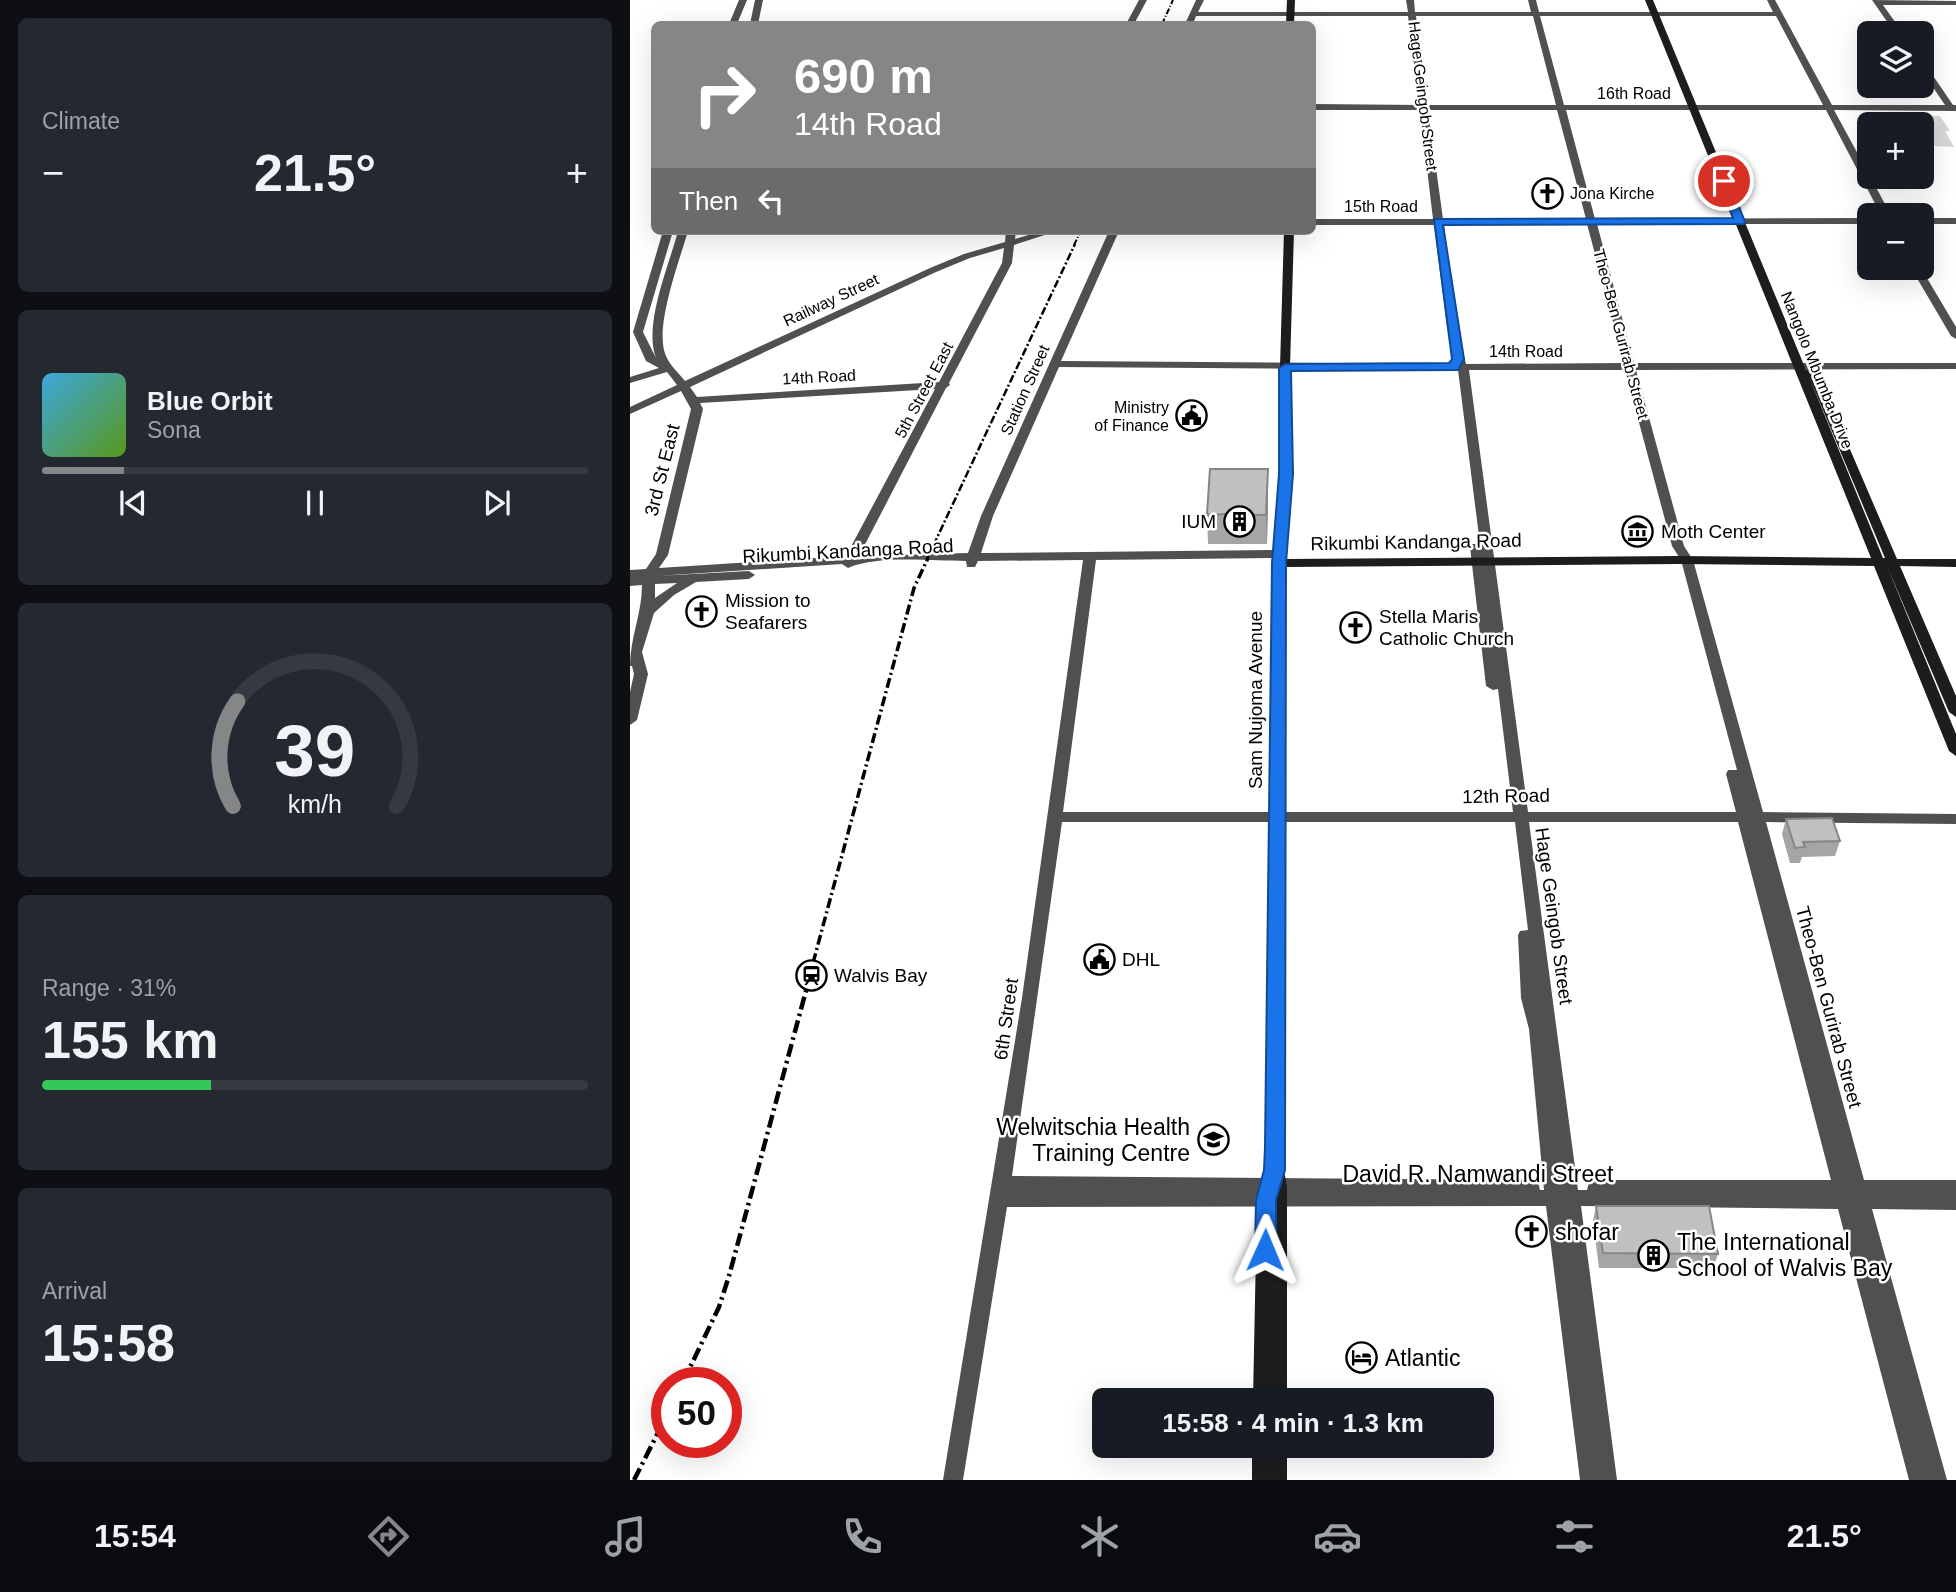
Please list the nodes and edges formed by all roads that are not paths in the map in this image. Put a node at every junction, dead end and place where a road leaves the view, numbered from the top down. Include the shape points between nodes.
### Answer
1 (743, 0) edge
2 (759, 0) edge
3 (1143, 0) edge
4 (1200, 0) edge
5 (1291, 0) edge
6 (1410, 0) edge
7 (1532, 0) edge
8 (1650, 0) edge
9 (1658, 0) edge
10 (1771, 0) edge
11 (1877, 2) edge
12 (1956, 3) edge
13 (1412, 13) junction
14 (1536, 13) junction
15 (1194, 14) junction
16 (1290, 14) junction
17 (1778, 14) junction
18 (1660, 15) junction
19 (734, 21) edge
20 (755, 21) edge
21 (1132, 21) edge
22 (1190, 21) edge
23 (1290, 21) edge
24 (1890, 21) edge
25 (1934, 81) edge
26 (1559, 106) junction
27 (1316, 107) edge
28 (1426, 107) junction
29 (1698, 107) junction
30 (1954, 107) edge
31 (1828, 108) junction
32 (1879, 203) edge
33 (1857, 220) edge
34 (1591, 221) junction
35 (1745, 221) junction
36 (1934, 221) edge
37 (1956, 221) edge
38 (1316, 222) edge
39 (1438, 222) junction
40 (667, 235) edge
41 (682, 235) edge
42 (1112, 235) edge
43 (1289, 235) edge
44 (1011, 236) edge
45 (1923, 280) edge
46 (1956, 336) edge
47 (1054, 364) junction
48 (1458, 364) junction
49 (1956, 366) edge
50 (666, 367) junction
51 (1804, 367) junction
52 (1285, 368) junction
53 (1630, 368) junction
54 (630, 380) edge
55 (945, 385) junction
56 (684, 386) junction
57 (694, 400) junction
58 (630, 411) edge
59 (662, 555) junction
60 (1681, 555) junction
61 (1956, 555) edge
62 (1482, 558) junction
63 (1876, 558) junction
64 (1090, 559) junction
65 (1280, 559) junction
66 (1891, 559) junction
67 (972, 560) junction
68 (849, 563) junction
69 (1956, 565) edge
70 (630, 574) edge
71 (668, 575) junction
72 (648, 577) junction
73 (698, 578) junction
74 (1899, 578) junction
75 (630, 582) edge
76 (649, 598) junction
77 (645, 614) junction
78 (633, 657) edge
79 (1956, 712) edge
80 (630, 720) edge
81 (1956, 751) edge
82 (1515, 815) junction
83 (1749, 815) junction
84 (1056, 817) junction
85 (1277, 819) junction
86 (1956, 819) edge
87 (1956, 1188) edge
88 (1273, 1189) junction
89 (1001, 1191) junction
90 (1561, 1193) junction
91 (1851, 1194) junction
92 (1956, 1202) edge
93 (1264, 1388) edge
94 (1278, 1388) edge
95 (1262, 1458) edge
96 (1278, 1458) edge
97 (953, 1480) edge
98 (1262, 1480) edge
99 (1278, 1480) edge
100 (1590, 1480) edge
101 (1607, 1480) edge
102 (1919, 1480) edge
103 (1937, 1480) edge

1 - 19 street
2 - 20 street
3 - 21 street
4 - 15 street
5 - 16 main road
6 - 13 street, Hage Geingob Street
7 - 14 street, Theo-Ben Gurirab Street
8 - 18 main road, Nangolo Mbumba Drive
9 - 18 main road, Nangolo Mbumba Drive
10 - 17 street
11 - 12 street
11 - 24 street
13 - 14 street
13 - 16 street
13 - 28 street, Hage Geingob Street
14 - 18 street
14 - 26 street, Theo-Ben Gurirab Street
15 - 16 street
15 - 22 street
16 - 23 main road
17 - 18 street
17 - 31 street
18 - 29 main road, Nangolo Mbumba Drive
25 - 30 street
26 - 28 street, 16th Road
26 - 29 street, 16th Road
26 - 34 street, Theo-Ben Gurirab Street
27 - 28 street, 16th Road
28 - 39 street, Hage Geingob Street
29 - 31 street, 16th Road
29 - 35 main road, Nangolo Mbumba Drive
30 - 31 street, 16th Road
31 - 32 street
33 - 35 street, 15th Road
34 - 35 street, 15th Road
34 - 39 street, 15th Road
34 - 53 street, Theo-Ben Gurirab Street
35 - 51 main road, Nangolo Mbumba Drive
36 - 37 street
38 - 39 street, 15th Road
39 - 48 street, Hage Geingob Street
40 - 50 street via 638,332 650,359
41 - 50 street via 658,322 657,349
42 - 47 street, Station Street
43 - 52 main road, Sam Nujoma Avenue
44 - 55 street, 5th Street East via 1007,263
44 - 56 street, Railway Street
45 - 46 street
47 - 52 street, 14th Road
47 - 67 street, Station Street
48 - 52 street, 14th Road
48 - 53 street, 14th Road
48 - 62 street, Hage Geingob Street
49 - 51 street, 14th Road
50 - 54 street
50 - 56 street
51 - 53 street, 14th Road
51 - 63 main road, Nangolo Mbumba Drive
51 - 66 main road, Nangolo Mbumba Drive
52 - 65 main road, Sam Nujoma Avenue via 1286,474
53 - 60 street, Theo-Ben Gurirab Street
55 - 57 street, 14th Road
55 - 68 street, 5th Street East
56 - 57 street
56 - 58 street, Railway Street
57 - 59 street, 3rd St East via 697,409
59 - 71 street
59 - 72 street, 3rd St East
60 - 62 main road, Rikumbi Kandanga Road
60 - 63 main road, Rikumbi Kandanga Road
60 - 83 street, Theo-Ben Gurirab Street
61 - 66 main road, Rikumbi Kandanga Road
62 - 65 main road, Rikumbi Kandanga Road
62 - 82 street, Hage Geingob Street
63 - 66 main road, Rikumbi Kandanga Road
63 - 81 main road, Nangolo Mbumba Drive
64 - 65 street, Rikumbi Kandanga Road
64 - 67 street, Rikumbi Kandanga Road
64 - 84 street, 6th Street
65 - 85 main road, Sam Nujoma Avenue
66 - 69 main road, Rikumbi Kandanga Road
66 - 74 main road, Nangolo Mbumba Drive
67 - 68 street, Rikumbi Kandanga Road
68 - 71 street, Rikumbi Kandanga Road
68 - 73 street, Rikumbi Kandanga Road
69 - 74 main road via 1904,570
70 - 72 street
71 - 72 street
71 - 73 street, Rikumbi Kandanga Road
71 - 76 street
72 - 75 street
72 - 76 street
73 - 77 street via 670,592
74 - 79 main road, Nangolo Mbumba Drive
76 - 77 street
77 - 78 street
78 - 80 street via 641,674
82 - 83 street, 12th Road
82 - 85 street, 12th Road
82 - 90 street, Hage Geingob Street
83 - 86 street, 12th Road
83 - 91 street, Theo-Ben Gurirab Street
84 - 85 street, 12th Road
84 - 89 street, 6th Street
85 - 88 main road, Sam Nujoma Avenue
87 - 91 street, David R. Namwandi Street
88 - 89 street, David R. Namwandi Street
88 - 90 street, David R. Namwandi Street
88 - 93 main road, Sam Nujoma Avenue
88 - 94 main road, Sam Nujoma Avenue
89 - 97 street, 6th Street
90 - 91 street, David R. Namwandi Street
90 - 100 street, Hage Geingob Street
90 - 101 street, Hage Geingob Street
91 - 92 street, David R. Namwandi Street
91 - 102 street, Theo-Ben Gurirab Street
91 - 103 street, Theo-Ben Gurirab Street
95 - 98 main road
96 - 99 main road

